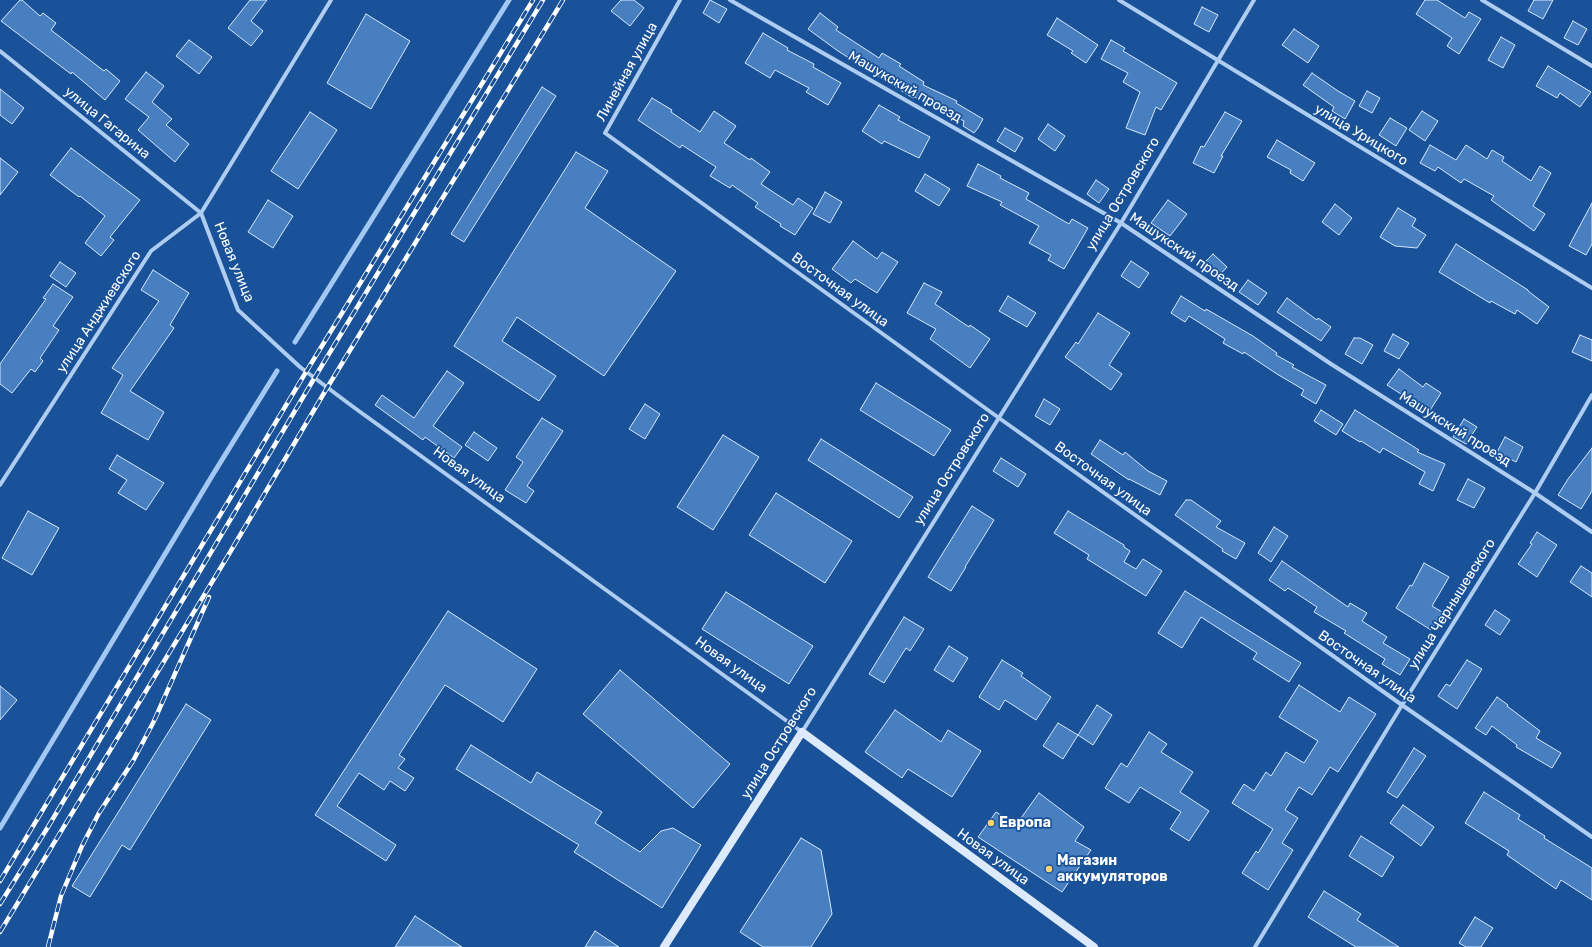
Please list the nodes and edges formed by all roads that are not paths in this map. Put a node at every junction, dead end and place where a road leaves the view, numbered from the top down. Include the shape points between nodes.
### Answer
1 (331, 0) edge
2 (680, 0) edge
3 (730, 0) edge
4 (1119, 0) edge
5 (1254, 0) edge
6 (1482, 0) edge
7 (0, 51) edge
8 (1218, 61) junction
9 (1592, 66) edge
10 (605, 134) joint
11 (201, 213) junction
12 (1121, 223) junction
13 (1592, 288) edge
14 (1592, 395) edge
15 (999, 418) junction
16 (0, 485) edge
17 (1535, 493) junction
18 (1592, 532) edge
19 (1402, 705) junction
20 (802, 732) junction
21 (1592, 837) edge
22 (664, 947) edge
23 (1094, 947) edge
24 (1255, 947) edge

1 - 11 street, улица Анджиевского
2 - 10 street, Линейная улица
3 - 12 street, Машукский проезд
4 - 8 street, улица Урицкого
5 - 8 street, улица Островского
6 - 9 street
7 - 11 street, улица Гагарина
8 - 12 street, улица Островского
8 - 13 street, улица Урицкого
10 - 15 street, Восточная улица
11 - 16 street, улица Анджиевского via 151,251
11 - 20 street, Новая улица via 238,310 300,367
12 - 15 street, улица Островского
12 - 17 street, Машукский проезд via 1331,364
14 - 17 street, улица Чернышевского
15 - 19 street, Восточная улица
15 - 20 street, улица Островского
17 - 18 street, Машукский проезд
17 - 19 street, улица Чернышевского
19 - 21 street, Восточная улица
19 - 24 street, улица Чернышевского
20 - 22 street, улица Островского
20 - 23 street, Новая улица

